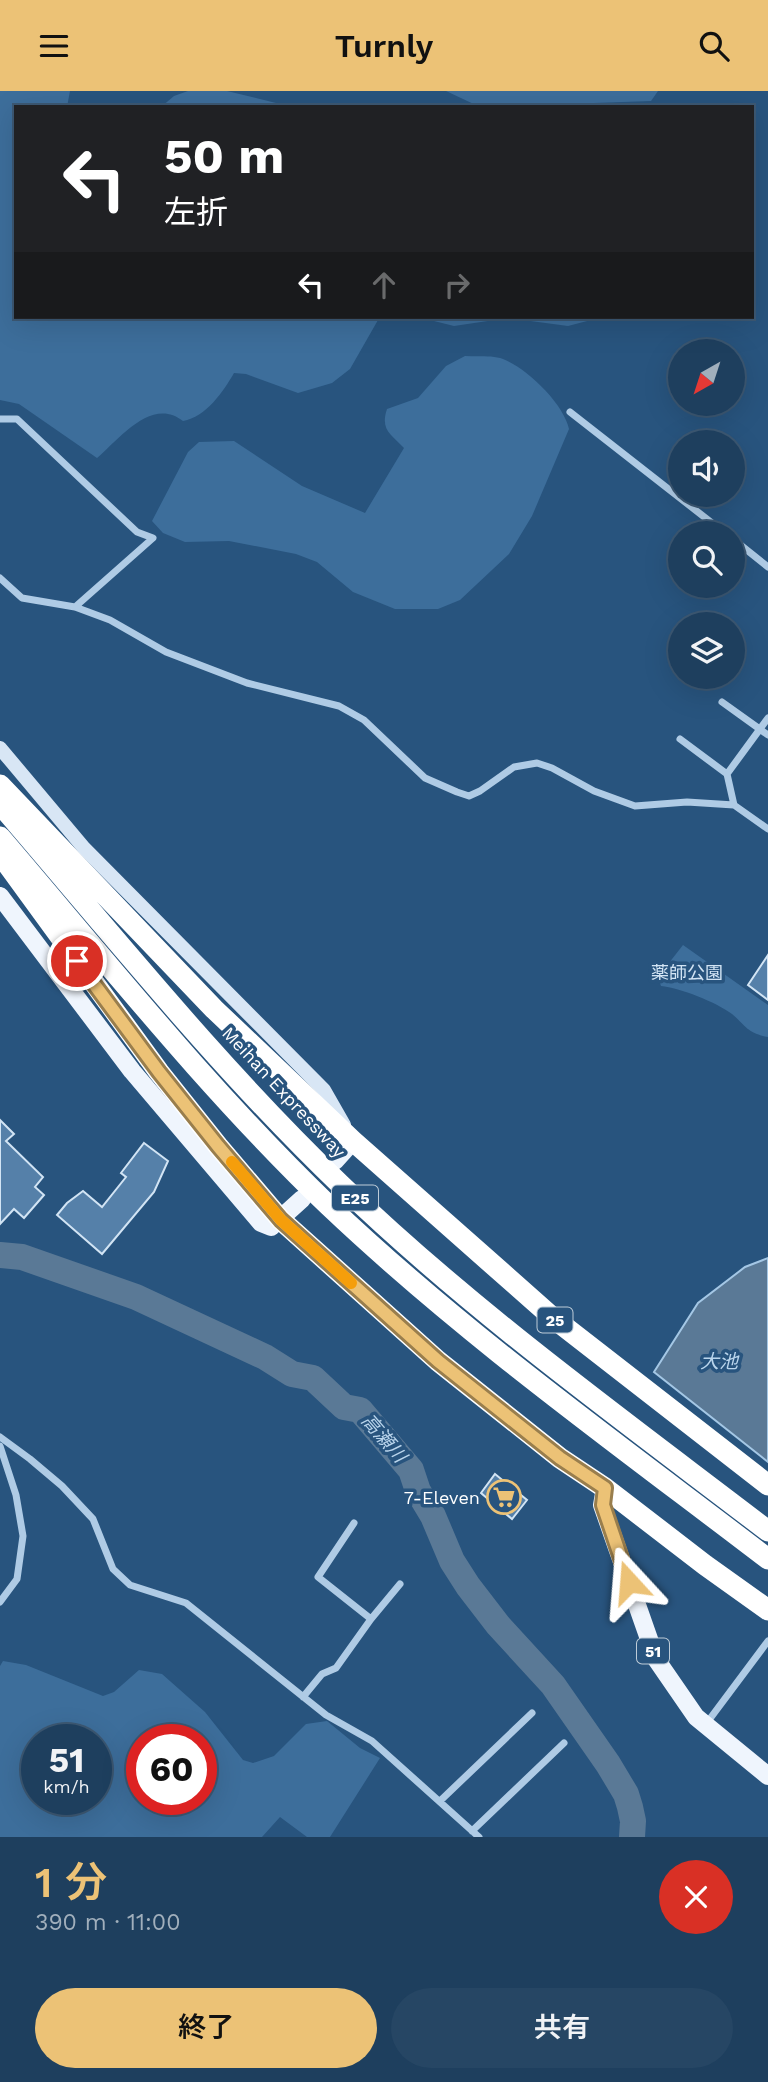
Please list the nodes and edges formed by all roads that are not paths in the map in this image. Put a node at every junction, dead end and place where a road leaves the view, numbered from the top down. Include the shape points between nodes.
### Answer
1 (570, 412) dead end
2 (0, 419) edge
3 (709, 521) edge
4 (745, 549) edge
5 (768, 567) edge
6 (0, 578) edge
7 (75, 607) junction
8 (722, 702) dead end
9 (768, 718) edge
10 (760, 729) junction
11 (768, 735) edge
12 (680, 739) dead end
13 (0, 748) edge
14 (727, 774) junction
15 (0, 785) edge
16 (0, 804) edge
17 (734, 805) junction
18 (768, 829) edge
19 (0, 837) edge
20 (0, 854) edge
21 (0, 896) edge
22 (353, 1141) junction
23 (335, 1161) dead end
24 (302, 1199) dead end
25 (281, 1220) junction
26 (0, 1437) edge
27 (0, 1445) edge
28 (768, 1485) edge
29 (605, 1488) junction
30 (354, 1523) dead end
31 (768, 1531) edge
32 (768, 1559) edge
33 (400, 1584) dead end
34 (0, 1602) edge
35 (768, 1609) edge
36 (371, 1619) junction
37 (768, 1641) edge
38 (303, 1697) junction
39 (532, 1713) dead end
40 (705, 1724) junction
41 (564, 1743) dead end
42 (768, 1776) edge
43 (440, 1801) junction
44 (472, 1831) junction
45 (479, 1837) edge

1 - 3 street
2 - 7 street via 18,419 136,532 153,538
4 - 5 street
6 - 7 street via 22,598
7 - 17 street via 110,620 177,657 247,683 339,706 364,720 425,778 469,796 514,767 537,763 635,806 687,801
8 - 10 street
9 - 10 street
10 - 11 street
10 - 14 street
12 - 14 street
13 - 22 street via 84,848 324,1090
14 - 17 street
15 - 22 highway via 214,1009
16 - 31 highway, Meihan Expressway / E25 via 219,1058 341,1186 478,1306
17 - 18 street
19 - 32 highway, E25 via 205,1075 329,1205 461,1321
20 - 25 highway via 159,1072
21 - 25 main road via 132,1071 261,1223 271,1227
22 - 23 main road
22 - 28 highway, 25 via 552,1317
24 - 25 main road
25 - 29 highway via 438,1361
26 - 38 street via 62,1486 93,1519 113,1569 130,1584 186,1603
27 - 34 street via 23,1536 17,1579
29 - 35 highway
29 - 40 main road, 51 via 603,1505 656,1659
30 - 36 street via 318,1577
33 - 36 street
36 - 38 street via 336,1668 322,1674
37 - 40 street
38 - 43 street via 372,1741
39 - 43 street
40 - 42 main road, 51
41 - 44 street
43 - 44 street
44 - 45 street

